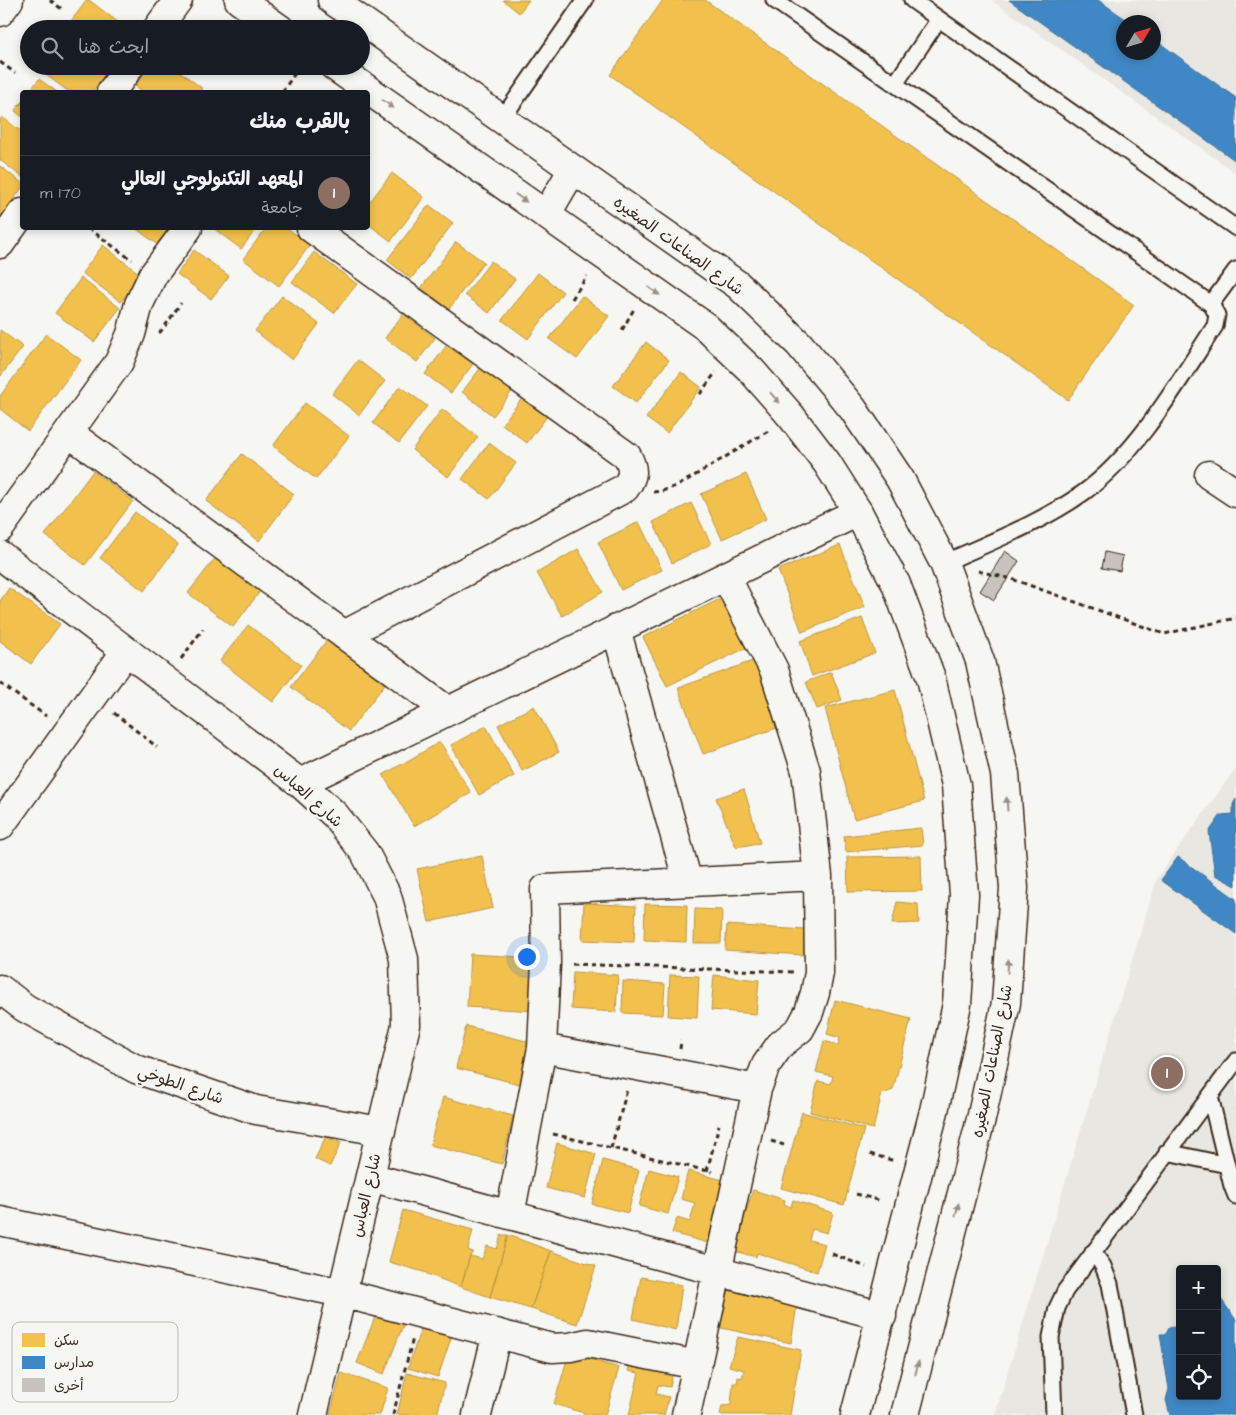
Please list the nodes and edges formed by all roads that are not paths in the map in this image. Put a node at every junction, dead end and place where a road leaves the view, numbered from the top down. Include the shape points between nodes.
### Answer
1 (9, 0) edge
2 (178, 0) edge
3 (239, 0) edge
4 (332, 0) edge
5 (585, 0) edge
6 (774, 0) edge
7 (912, 0) edge
8 (0, 12) edge
9 (939, 19) junction
10 (164, 20) edge
11 (267, 20) edge
12 (361, 20) edge
13 (370, 27) edge
14 (123, 75) edge
15 (347, 75) edge
16 (895, 84) junction
17 (112, 90) edge
18 (368, 90) edge
19 (370, 91) edge
20 (502, 119) junction
21 (573, 169) junction
22 (546, 215) junction
23 (20, 216) edge
24 (1236, 228) edge
25 (187, 230) edge
26 (314, 230) edge
27 (0, 244) edge
28 (1236, 270) edge
29 (1211, 304) junction
30 (69, 433) junction
31 (1209, 475) dead end
32 (1236, 493) edge
33 (858, 512) junction
34 (0, 528) edge
35 (0, 555) edge
36 (944, 563) junction
37 (726, 576) junction
38 (616, 629) junction
39 (344, 635) junction
40 (126, 651) junction
41 (448, 711) junction
42 (300, 783) junction
43 (0, 826) edge
44 (818, 876) junction
45 (688, 882) junction
46 (0, 988) edge
47 (542, 1048) junction
48 (1236, 1061) edge
49 (757, 1088) junction
50 (1210, 1096) junction
51 (381, 1131) junction
52 (1168, 1152) junction
53 (1227, 1165) junction
54 (370, 1177) junction
55 (1236, 1196) edge
56 (510, 1215) junction
57 (0, 1221) edge
58 (1093, 1252) junction
59 (716, 1271) junction
60 (342, 1293) junction
61 (882, 1316) junction
62 (497, 1333) junction
63 (697, 1365) junction
64 (313, 1415) edge
65 (477, 1415) edge
66 (686, 1415) edge
67 (855, 1415) edge
68 (905, 1415) edge
69 (1054, 1415) edge
70 (1134, 1415) edge

1 - 8 street
2 - 10 street
3 - 11 street
4 - 12 street, شارع الصناعات الصغيره
5 - 20 lane
6 - 16 lane
7 - 9 lane
9 - 16 lane
9 - 24 lane
13 - 20 street, شارع الصناعات الصغيره
14 - 17 street
15 -> 18 street
16 - 29 lane
19 -> 22 street
20 - 21 street, شارع الصناعات الصغيره
21 - 22 street
21 - 36 street, شارع الصناعات الصغيره via 738,285 799,344 853,409 895,471
22 -> 33 street via 706,327 791,416 827,463
23 - 27 street
25 - 30 street via 153,276 139,304 119,362
26 - 39 street via 627,456 633,466 632,478 625,488
28 - 29 lane
29 - 36 lane via 1217,314 1215,326 1125,455 1083,492 1051,512
30 - 34 street
30 - 39 street
31 - 32 street
33 - 37 street
33 - 61 street via 896,584 931,678 956,785 964,894 957,1004 934,1111
35 - 40 street, شارع العباس
68 -> 36 street, شارع الصناعات الصغيره via 982,1116 1006,1003 1014,888 1005,774 980,661
37 - 38 street
37 - 44 street via 774,670 806,771
38 - 41 street
38 - 45 street
39 - 41 street
40 - 42 street, شارع العباس
40 - 43 street
41 - 42 street
42 - 51 street, شارع العباس via 335,815 365,853 387,896 404,960 406,1025
44 - 45 street
44 - 49 street via 819,973 812,1002 800,1029 780,1045 766,1065
45 - 47 street via 545,889
46 - 51 street, شارع الطوخي via 25,1008 136,1069 256,1110
47 - 49 street
47 - 56 street
48 - 50 lane
49 - 59 street
50 - 52 lane
50 - 53 lane
51 - 54 street, شارع العباس
52 - 53 lane
52 - 58 lane
53 - 55 lane
54 - 56 street
54 - 60 street, شارع العباس
56 - 59 street
57 - 60 street
58 - 69 lane via 1065,1290 1057,1308 1052,1337
58 - 70 lane via 1110,1284
59 - 61 street
59 - 63 street
60 - 62 street
60 - 64 street, شارع العباس
61 - 67 street
62 - 63 street via 552,1348 588,1343
62 - 65 street
63 - 66 street

